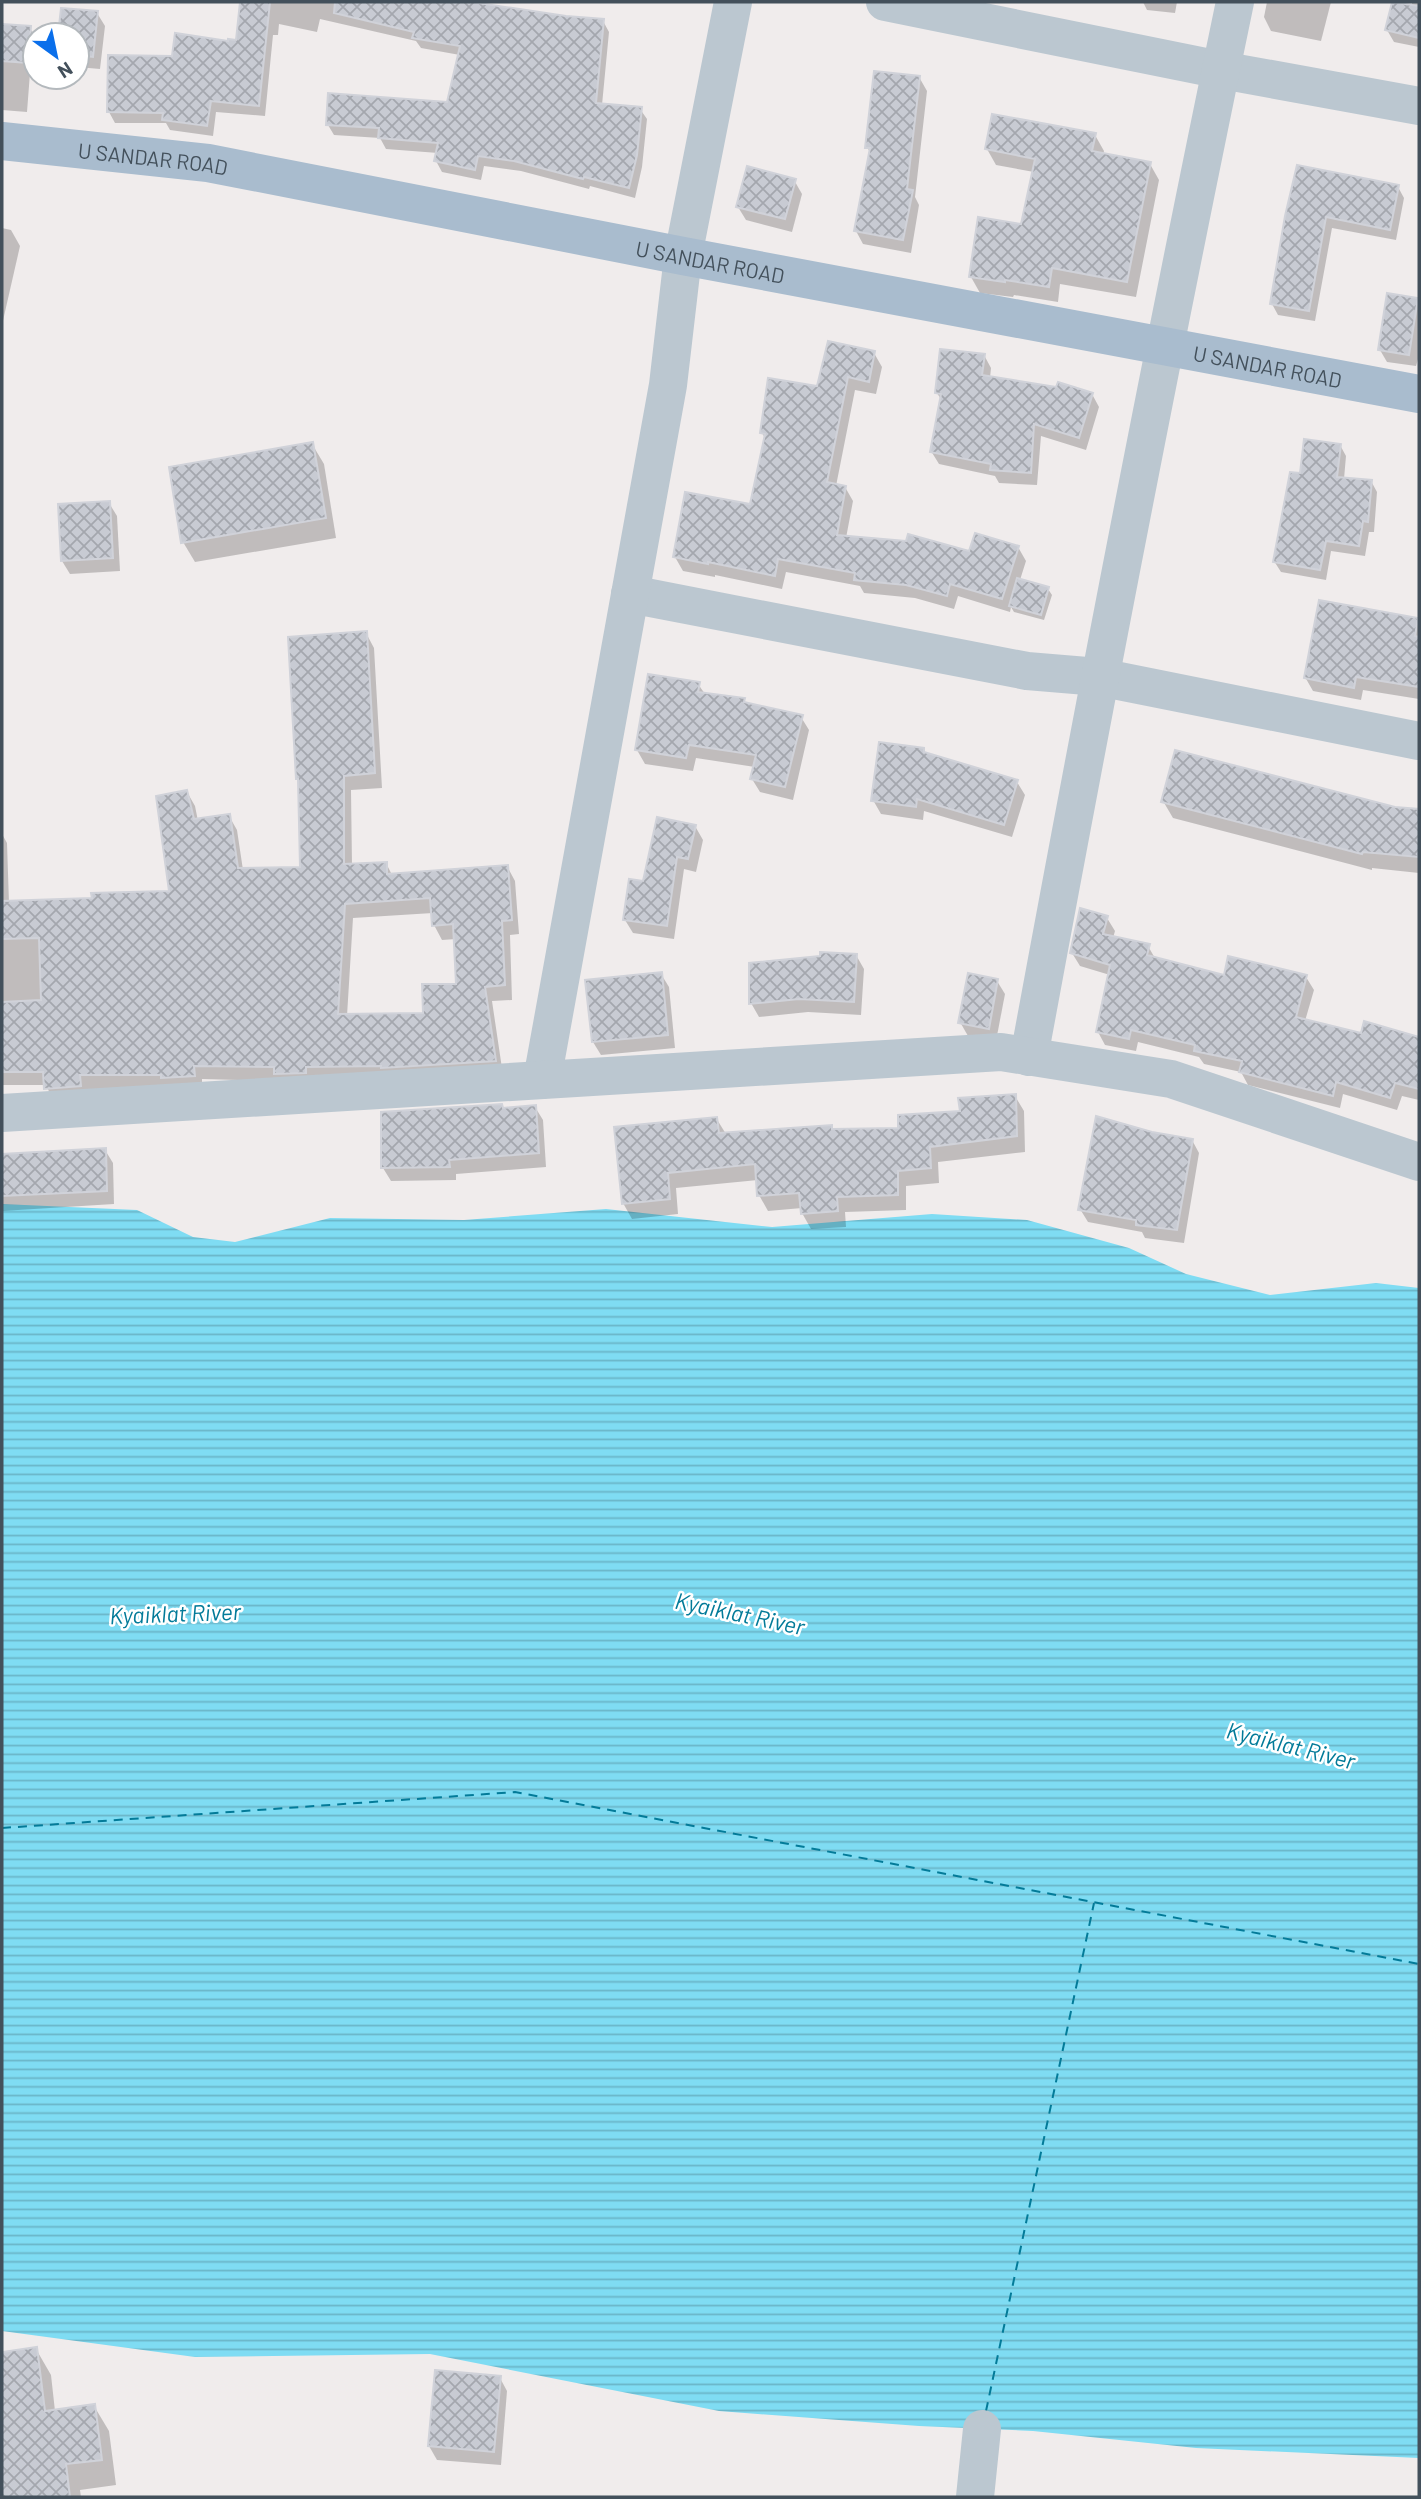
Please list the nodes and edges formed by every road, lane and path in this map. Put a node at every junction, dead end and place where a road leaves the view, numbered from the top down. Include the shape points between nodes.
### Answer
1 (733, 2) edge
2 (885, 2) edge
3 (1236, 2) edge
4 (1221, 70) junction
5 (1419, 106) edge
6 (2, 141) edge
7 (683, 256) junction
8 (1164, 345) junction
9 (1419, 394) edge
10 (631, 594) junction
11 (1099, 677) junction
12 (1419, 741) edge
13 (1029, 1057) junction
14 (542, 1080) junction
15 (2, 1113) edge
16 (1419, 1162) edge
17 (982, 2429) dead end
18 (975, 2497) edge

1 - 7 street
2 - 4 street
3 - 4 street
4 - 5 street
4 - 8 street
6 - 7 main road, U SANDAR ROAD via 208,163
7 - 8 main road, U SANDAR ROAD
7 - 10 street via 668,385
8 - 9 main road, U SANDAR ROAD
8 - 11 street
10 - 11 street via 1027,671
10 - 14 street
11 - 12 street
11 - 13 street
13 - 14 street via 1001,1052
13 - 16 street via 1171,1079
14 - 15 street
17 - 18 street

